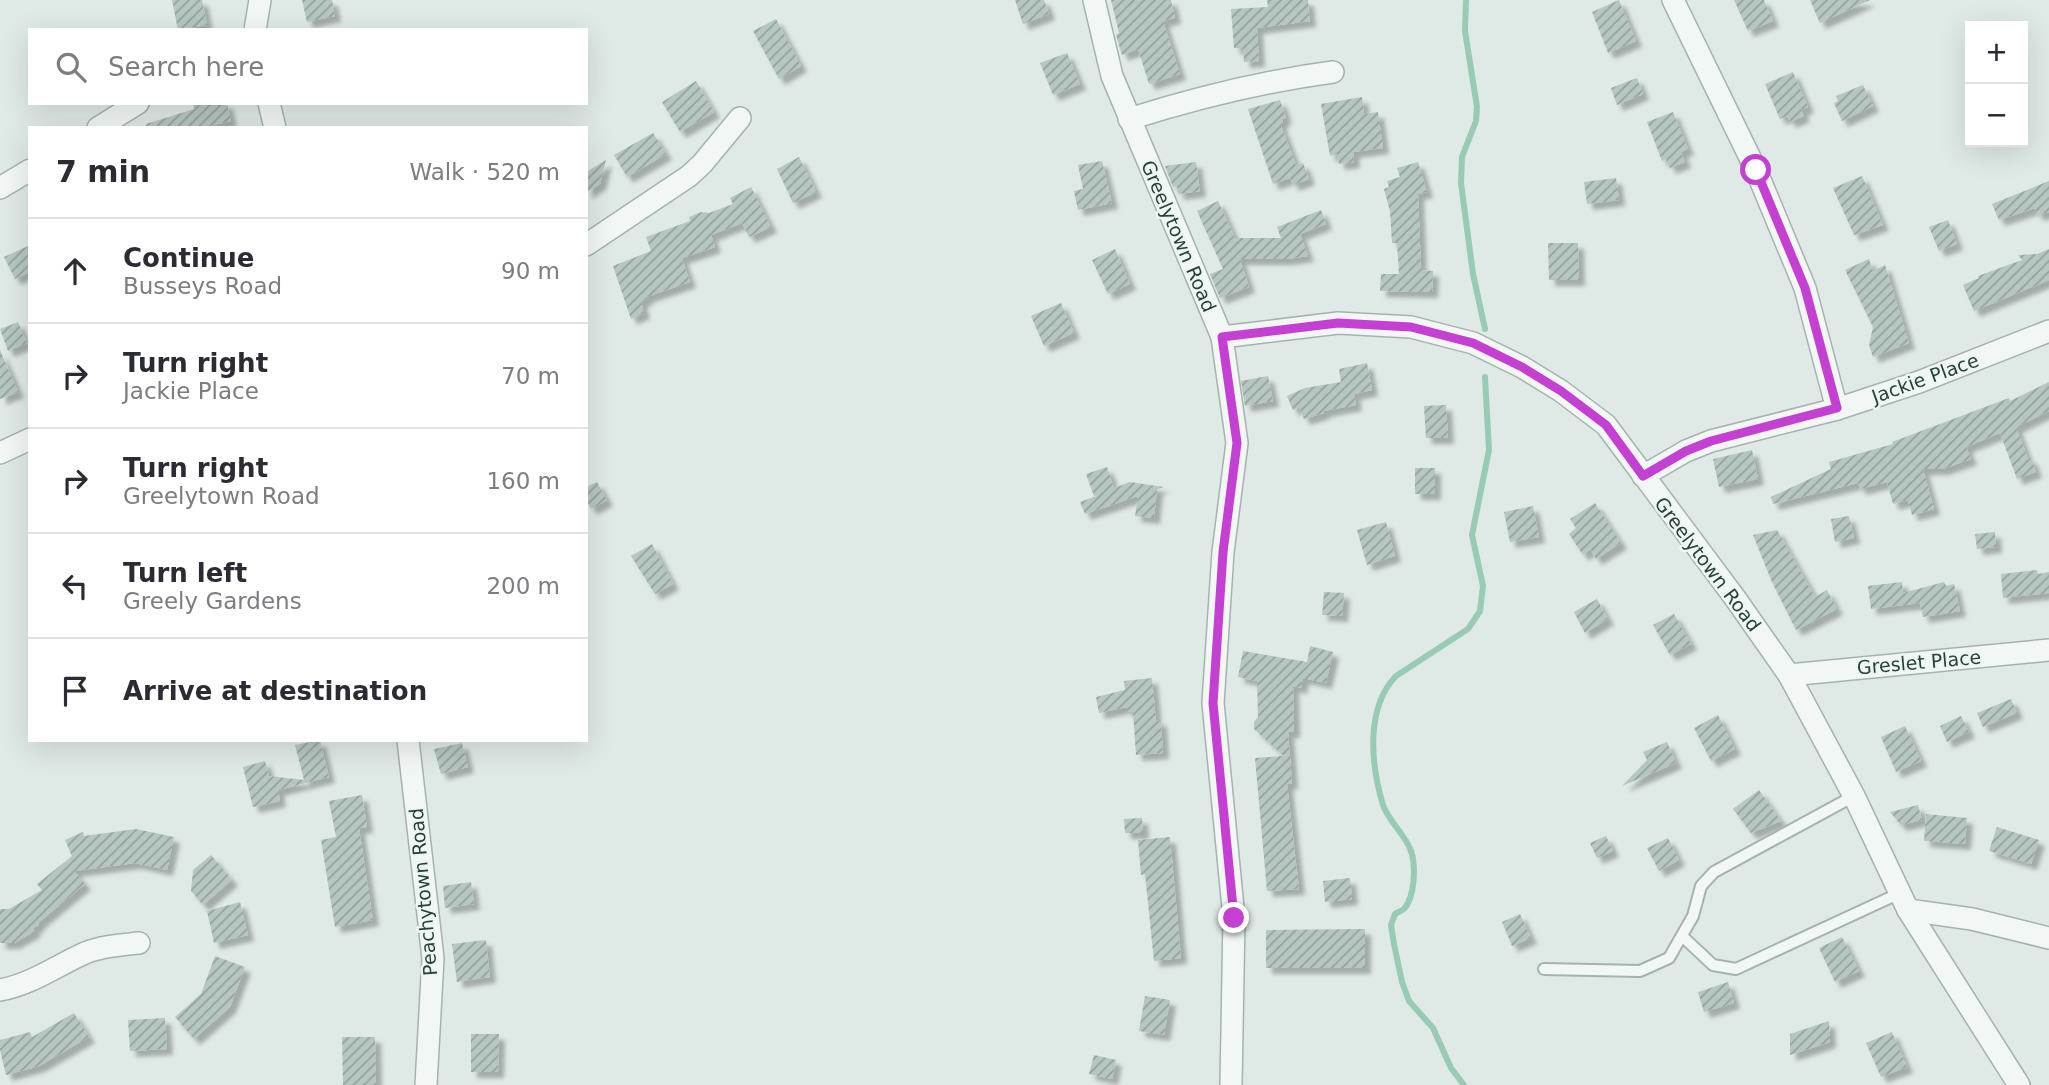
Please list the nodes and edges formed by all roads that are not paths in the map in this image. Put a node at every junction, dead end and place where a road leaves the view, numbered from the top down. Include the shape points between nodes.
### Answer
1 (261, 0) edge
2 (1094, 0) edge
3 (1673, 0) edge
4 (255, 28) edge
5 (1333, 72) dead end
6 (135, 105) edge
7 (270, 105) edge
8 (740, 118) dead end
9 (1129, 119) junction
10 (101, 126) edge
11 (275, 126) edge
12 (28, 171) edge
13 (0, 188) edge
14 (588, 244) edge
15 (2049, 331) edge
16 (1222, 337) junction
17 (1837, 408) junction
18 (28, 440) edge
19 (0, 453) edge
20 (1643, 476) junction
21 (2049, 650) edge
22 (1789, 675) junction
23 (408, 742) edge
24 (1854, 796) junction
25 (1904, 902) junction
26 (1682, 936) junction
27 (2049, 938) edge
28 (139, 943) dead end
29 (1544, 969) dead end
30 (0, 990) edge
31 (426, 1085) edge
32 (1231, 1085) edge
33 (2019, 1085) edge

1 - 4 street
2 - 9 street, Greelytown Road via 1112,76
3 - 17 street via 1756,170 1805,288
5 - 9 street via 1289,77
6 - 10 street
7 - 11 street
8 - 14 street via 696,170
9 - 16 street, Greelytown Road
12 - 13 street
15 - 17 street, Jackie Place via 1919,382
16 - 20 street, Greelytown Road via 1338,323 1411,327 1473,343 1561,391 1606,425
16 - 32 street via 1237,443 1223,552 1213,703 1234,918
17 - 20 street, Jackie Place via 1711,441
18 - 19 street
20 - 22 street, Greelytown Road
21 - 22 street, Greslet Place
22 - 24 street, Greelytown Road
23 - 31 street, Peachytown Road via 433,958
24 - 25 street, Greelytown Road
24 - 26 lane via 1714,872 1701,886
25 - 26 lane via 1736,969 1713,965
25 - 27 street
25 - 33 street, Greelytown Road
26 - 29 lane via 1669,958 1640,971
28 - 30 street via 86,953 40,978

